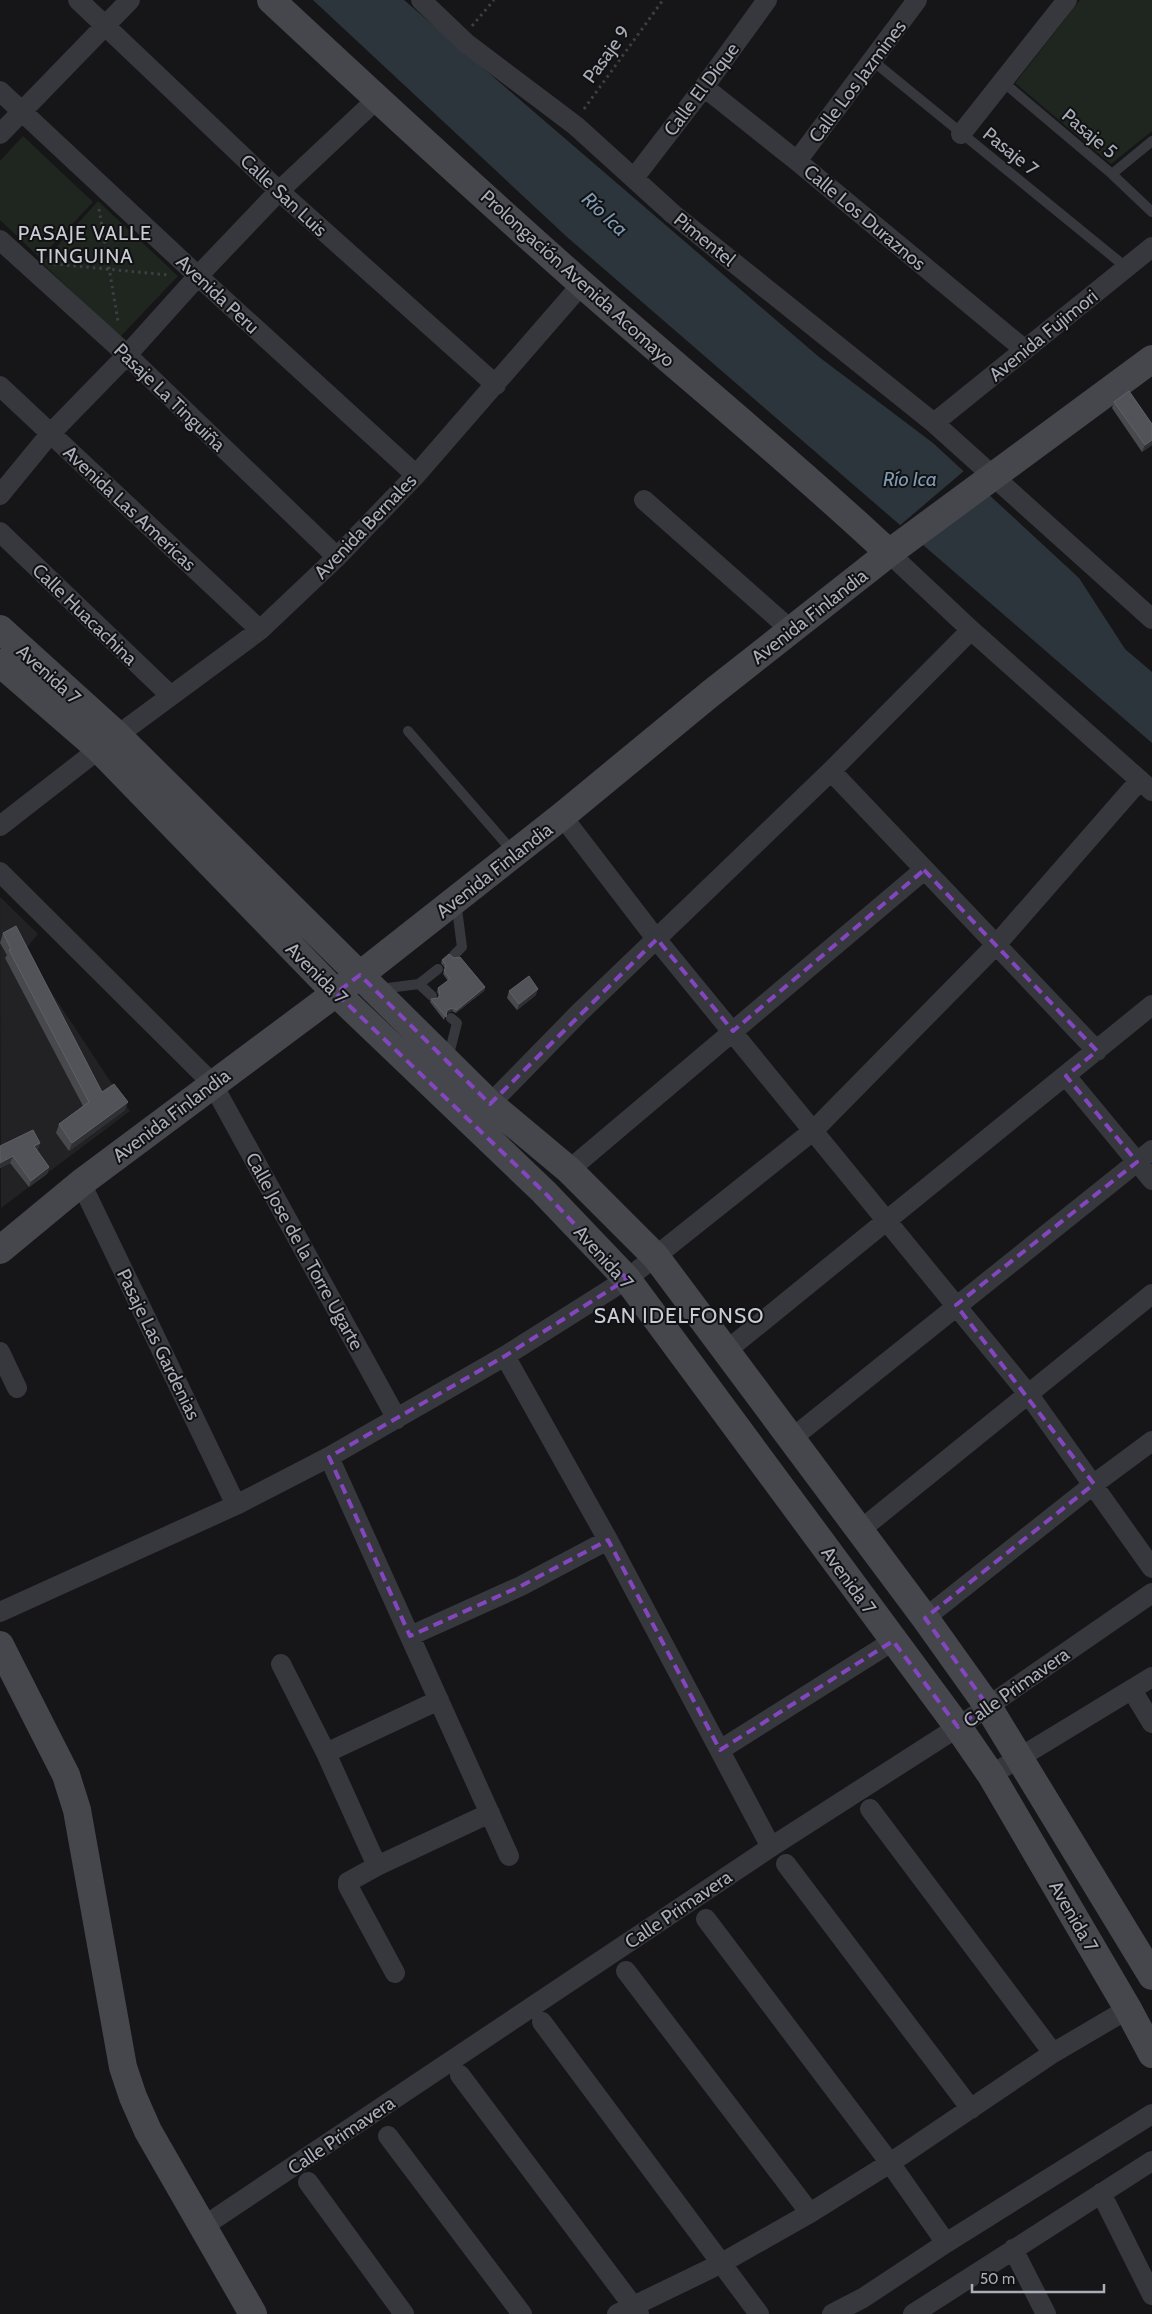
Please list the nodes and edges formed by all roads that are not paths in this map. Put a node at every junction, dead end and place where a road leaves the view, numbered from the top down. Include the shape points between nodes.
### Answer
1 (78, 0) edge
2 (130, 0) edge
3 (271, 0) edge
4 (421, 0) edge
5 (767, 0) edge
6 (917, 0) edge
7 (1067, 0) edge
8 (105, 26) junction
9 (873, 61) junction
10 (1003, 82) junction
11 (704, 87) junction
12 (0, 91) edge
13 (377, 99) junction
14 (22, 111) junction
15 (0, 134) edge
16 (961, 134) junction
17 (1152, 141) edge
18 (797, 161) junction
19 (1112, 174) junction
20 (634, 178) junction
21 (279, 191) junction
22 (1152, 212) edge
23 (0, 240) edge
24 (1152, 247) edge
25 (1127, 268) junction
26 (198, 276) junction
27 (582, 284) junction
28 (1025, 350) junction
29 (127, 355) junction
30 (1152, 359) edge
31 (496, 385) junction
32 (0, 386) edge
33 (934, 422) junction
34 (50, 434) junction
35 (416, 474) junction
36 (987, 479) junction
37 (0, 495) edge
38 (644, 500) dead end
39 (0, 532) edge
40 (897, 547) junction
41 (337, 557) junction
42 (1152, 619) edge
43 (0, 629) edge
44 (260, 630) junction
45 (791, 630) junction
46 (971, 630) junction
47 (0, 663) edge
48 (170, 696) junction
49 (408, 731) dead end
50 (108, 742) junction
51 (831, 771) junction
52 (1146, 785) edge
53 (562, 816) junction
54 (0, 826) edge
55 (515, 853) junction
56 (924, 870) junction
57 (0, 872) edge
58 (456, 900) junction
59 (656, 939) junction
60 (996, 946) junction
61 (454, 955) edge
62 (438, 968) dead end
63 (368, 982) junction
64 (419, 984) junction
65 (336, 993) junction
66 (432, 996) dead end
67 (1152, 1005) edge
68 (451, 1018) dead end
69 (733, 1031) junction
70 (1097, 1051) junction
71 (447, 1062) junction
72 (1066, 1076) junction
73 (212, 1083) junction
74 (490, 1104) junction
75 (814, 1130) junction
76 (1144, 1156) edge
77 (569, 1170) junction
78 (1152, 1180) edge
79 (81, 1183) junction
80 (888, 1220) junction
81 (0, 1250) edge
82 (656, 1257) junction
83 (627, 1279) junction
84 (1152, 1294) edge
85 (956, 1305) junction
86 (726, 1351) junction
87 (0, 1352) edge
88 (505, 1356) junction
89 (17, 1388) dead end
90 (1029, 1395) junction
91 (397, 1419) junction
92 (790, 1438) junction
93 (1152, 1442) edge
94 (328, 1457) junction
95 (1094, 1484) junction
96 (236, 1505) junction
97 (859, 1531) junction
98 (608, 1540) junction
99 (1152, 1568) edge
100 (1152, 1593) edge
101 (0, 1612) edge
102 (925, 1618) junction
103 (410, 1636) junction
104 (893, 1641) junction
105 (0, 1645) edge
106 (281, 1664) dead end
107 (1152, 1678) edge
108 (1132, 1690) junction
109 (439, 1700) junction
110 (987, 1705) junction
111 (1152, 1723) edge
112 (958, 1726) junction
113 (720, 1750) junction
114 (326, 1753) junction
115 (1020, 1758) junction
116 (991, 1775) junction
117 (870, 1809) dead end
118 (490, 1813) junction
119 (771, 1847) junction
120 (509, 1856) dead end
121 (786, 1864) dead end
122 (377, 1866) junction
123 (706, 1919) dead end
124 (626, 1971) dead end
125 (395, 1973) dead end
126 (1152, 1976) edge
127 (1128, 2009) junction
128 (542, 2022) dead end
129 (1053, 2053) junction
130 (1152, 2054) edge
131 (460, 2075) dead end
132 (971, 2109) junction
133 (1152, 2114) edge
134 (388, 2136) dead end
135 (1152, 2161) edge
136 (890, 2163) junction
137 (308, 2182) dead end
138 (1101, 2193) junction
139 (810, 2213) junction
140 (204, 2226) junction
141 (946, 2243) junction
142 (1013, 2249) junction
143 (720, 2264) junction
144 (1152, 2295) edge
145 (934, 2308) edge
146 (630, 2311) edge
147 (253, 2314) edge
148 (404, 2314) edge
149 (522, 2314) edge
150 (759, 2314) edge
151 (832, 2314) edge
152 (912, 2314) edge
153 (1046, 2314) edge

1 - 8 street, Calle San Luis
2 - 8 street
3 - 13 street, Prolongación Avenida Acomayo
4 - 20 street, Pimentel via 462,39 573,124
5 - 11 street, Calle El Dique
6 - 9 street, Calle Los Jazmines
7 - 10 street
8 - 14 street
8 - 21 street, Calle San Luis
9 - 16 lane, Pasaje 7
9 - 18 street, Calle Los Jazmines
10 - 16 street
10 - 19 lane, Pasaje 5
11 - 18 street, Calle Los Duraznos
11 - 20 street, Calle El Dique
12 - 14 street, Avenida Peru
13 - 21 street
13 - 27 street, Prolongación Avenida Acomayo
14 - 15 street
14 - 26 street, Avenida Peru
16 - 25 lane, Pasaje 7
17 - 19 lane
18 - 28 street, Calle Los Duraznos
19 - 22 lane, Pasaje 5
20 - 33 street, Pimentel via 673,214
21 - 26 street
21 - 31 street, Calle San Luis
23 - 29 street, Pasaje La Tinguiña
24 - 25 street, Avenida Fujimori
25 - 28 street, Avenida Fujimori
26 - 29 street
26 - 35 street, Avenida Peru
27 - 31 street, Avenida Bernales
27 - 40 street, Prolongación Avenida Acomayo via 839,506
28 - 33 street, Avenida Fujimori
29 - 34 street
29 - 41 street, Pasaje La Tinguiña
30 - 36 street, Avenida Finlandia
31 - 35 street, Avenida Bernales
32 - 34 street, Avenida Las Americas
33 - 36 street, Pimentel
34 - 37 street
34 - 44 street, Avenida Las Americas
35 - 41 street, Avenida Bernales
36 - 40 street, Avenida Finlandia
36 - 42 street, Pimentel
38 - 45 street
39 - 48 street, Calle Huacachina
40 - 45 street, Avenida Finlandia
40 - 46 street
41 - 44 street, Avenida Bernales
43 - 50 street, Avenida 7
44 - 48 street, Avenida Bernales
45 - 53 street, Avenida Finlandia
46 - 51 street
46 - 52 street
47 - 50 street, Avenida 7
48 - 50 street, Avenida Bernales
49 - 55 lane
50 - 54 street, Avenida Bernales
50 - 63 street, Avenida 7
50 - 65 street, Avenida 7
51 - 56 street
51 - 59 street
52 - 60 street
53 - 55 street, Avenida Finlandia
53 - 59 street
55 - 58 street, Avenida Finlandia
56 - 60 street
56 - 69 street
57 - 73 street, Calle Jose de la Torre Ugarte
58 - 61 lane via 462,947
58 - 63 street, Avenida Finlandia
59 - 69 street
59 - 74 street
60 - 70 street
60 - 75 street
62 - 64 lane
63 - 64 lane
63 - 65 street, Avenida Finlandia
63 - 71 street, Avenida 7
64 - 66 lane
65 - 73 street, Avenida Finlandia
65 - 83 street, Avenida 7 via 544,1192
67 - 70 street
68 - 71 lane via 456,1024
69 - 75 street
69 - 77 street
70 - 72 street
71 - 74 street, Avenida 7
72 - 76 street
72 - 80 street
73 - 79 street, Avenida Finlandia
73 - 91 street, Calle Jose de la Torre Ugarte
74 - 77 street, Avenida 7
75 - 80 street
75 - 82 street
76 - 78 street
76 - 85 street
77 - 82 street, Avenida 7
79 - 81 street, Avenida Finlandia
79 - 96 street, Pasaje Las Gardenias
80 - 85 street
80 - 86 street
82 - 83 street
82 - 86 street, Avenida 7
83 - 88 street
83 - 104 street, Avenida 7
84 - 90 street
85 - 90 street
85 - 92 street
86 - 92 street, Avenida 7
87 - 89 street
88 - 91 street
88 - 98 street
90 - 95 street
90 - 97 street
91 - 94 street
92 - 97 street, Avenida 7
93 - 95 street
94 - 96 street
94 - 103 street
95 - 99 street
95 - 102 street
96 - 101 street
97 - 102 street, Avenida 7
98 - 103 street via 521,1586
98 - 113 street
100 - 110 street, Calle Primavera
102 - 110 street, Avenida 7
103 - 109 street
104 - 112 street, Avenida 7
104 - 113 street
105 - 140 street via 69,1784 123,2066 133,2098 148,2131
106 - 114 street
107 - 108 street
108 - 111 street
108 - 115 street
109 - 114 street
109 - 118 street
110 - 112 street, Calle Primavera
110 - 115 street, Avenida 7
112 - 116 street, Avenida 7
112 - 119 street, Calle Primavera
113 - 119 street
114 - 122 street
115 - 116 street
115 - 126 street, Avenida 7
116 - 127 street, Avenida 7
117 - 129 street
118 - 120 street
118 - 122 street
119 - 140 street, Calle Primavera
121 - 132 street
122 - 125 street via 351,1880 348,1886
123 - 136 street
124 - 139 street
127 - 129 street
127 - 130 street, Avenida 7
128 - 143 street
129 - 132 street
131 - 146 street
132 - 136 street
133 - 141 street
134 - 149 street
135 - 138 street
136 - 139 street
136 - 141 street
137 - 148 street
138 - 142 street
138 - 144 street
139 - 143 street
140 - 147 street
141 - 151 street via 863,2298
142 - 145 street
142 - 153 street
143 - 146 street
143 - 150 street
145 - 152 street

